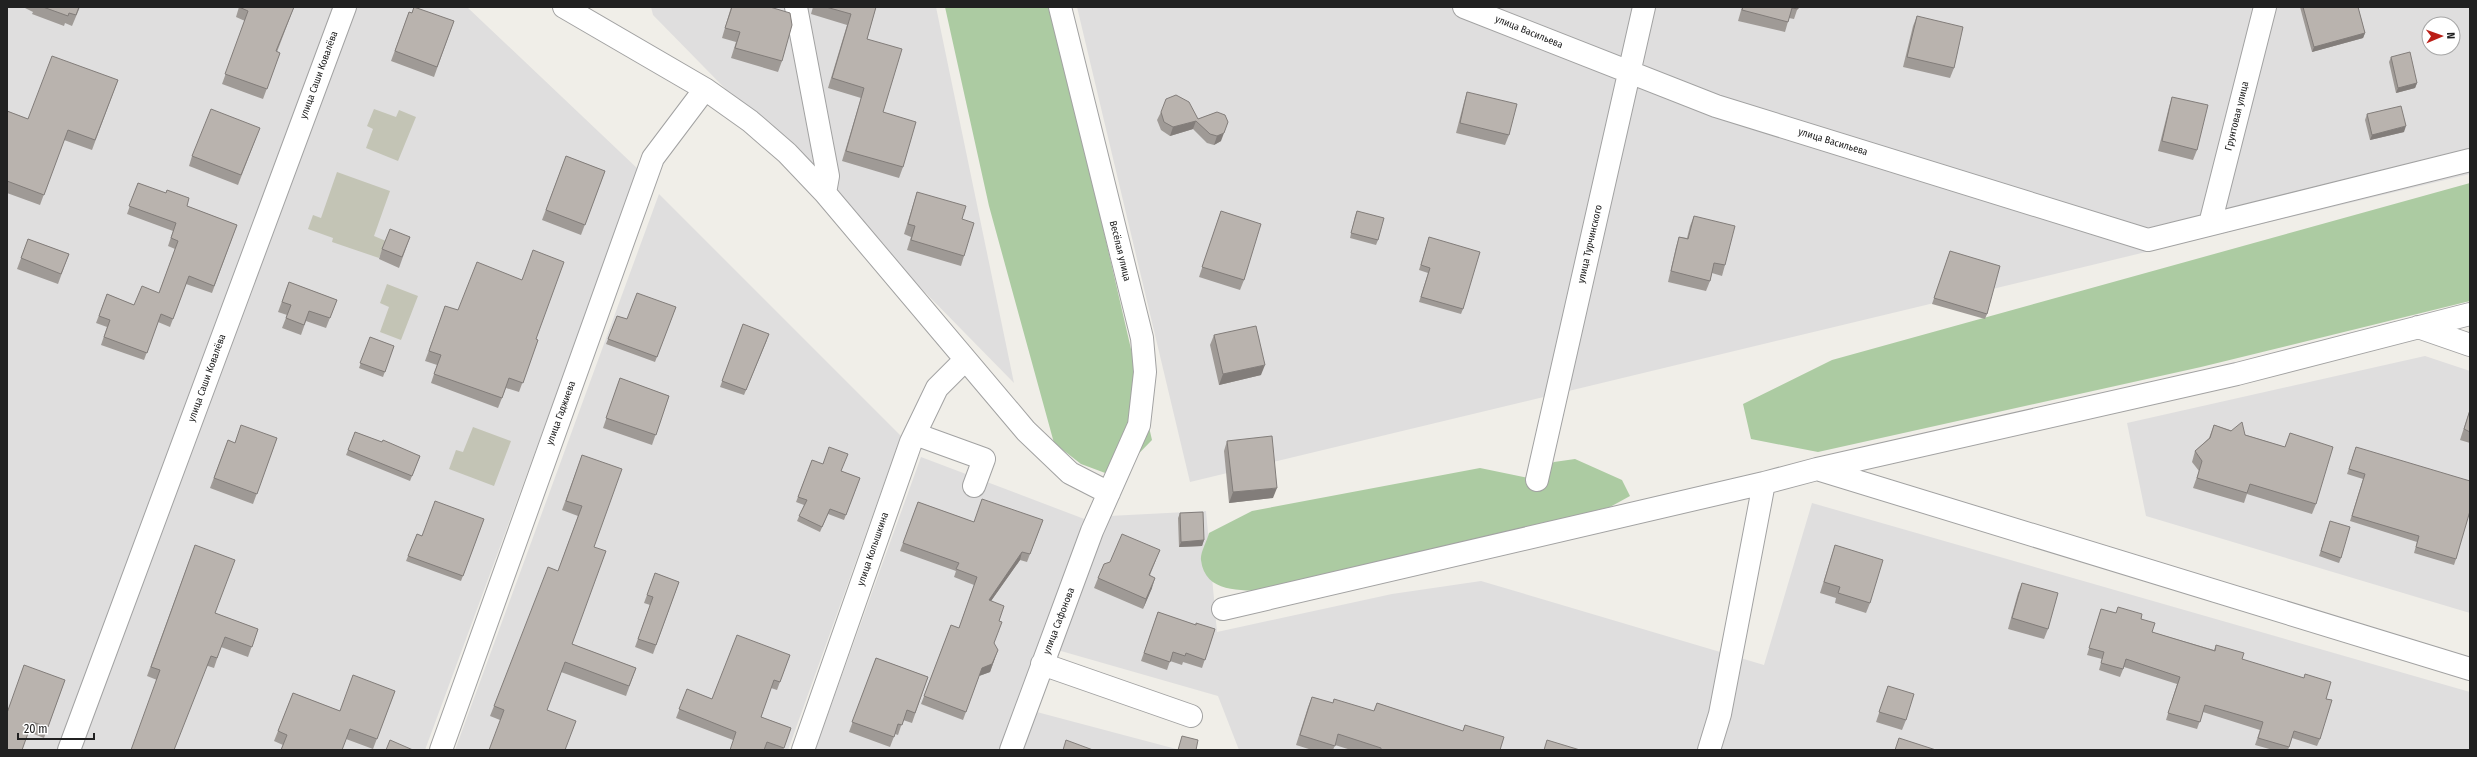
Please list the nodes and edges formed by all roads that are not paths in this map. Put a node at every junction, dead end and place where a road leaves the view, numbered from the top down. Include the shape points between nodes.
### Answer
1 (345, 7) edge
2 (564, 7) edge
3 (796, 7) edge
4 (1060, 7) edge
5 (1464, 7) edge
6 (1644, 7) edge
7 (2265, 7) edge
8 (592, 16) edge
9 (1628, 73) junction
10 (705, 89) junction
11 (2470, 160) edge
12 (825, 193) junction
13 (2210, 224) junction
14 (2470, 314) edge
15 (2418, 327) junction
16 (2470, 345) edge
17 (965, 360) junction
18 (915, 434) junction
19 (1817, 468) junction
20 (1537, 480) dead end
21 (1764, 484) junction
22 (974, 486) dead end
23 (1108, 492) junction
24 (1223, 609) dead end
25 (1042, 664) junction
26 (2470, 669) edge
27 (1191, 716) dead end
28 (69, 750) edge
29 (441, 750) edge
30 (803, 750) edge
31 (1011, 750) edge
32 (1709, 750) edge

1 - 28 street, улица Саши Ковалёва
2 - 8 street
3 - 12 street via 828,176
4 - 23 street, Весёлая улица via 1142,338 1145,372 1139,425
5 - 9 street, улица Васильева
6 - 9 street, улица Турчинского
7 - 13 street, Грунтовая улица
8 - 10 street
9 - 13 street, улица Васильева via 1716,106 2148,240
9 - 20 street, улица Турчинского
10 - 12 street via 761,130
10 - 29 street, улица Гаджиева via 653,158
11 - 13 street, улица Васильева
12 - 17 street
14 - 15 street
15 - 16 street
15 - 19 street via 2236,374
17 - 18 street, улица Колышкина via 937,388
17 - 23 street via 1026,432 1070,472
18 - 22 street via 984,459
18 - 30 street, улица Колышкина
19 - 21 street
19 - 26 street
21 - 24 street
21 - 32 street via 1720,714
23 - 25 street, улица Сафонова
25 - 27 street
25 - 31 street, улица Сафонова

